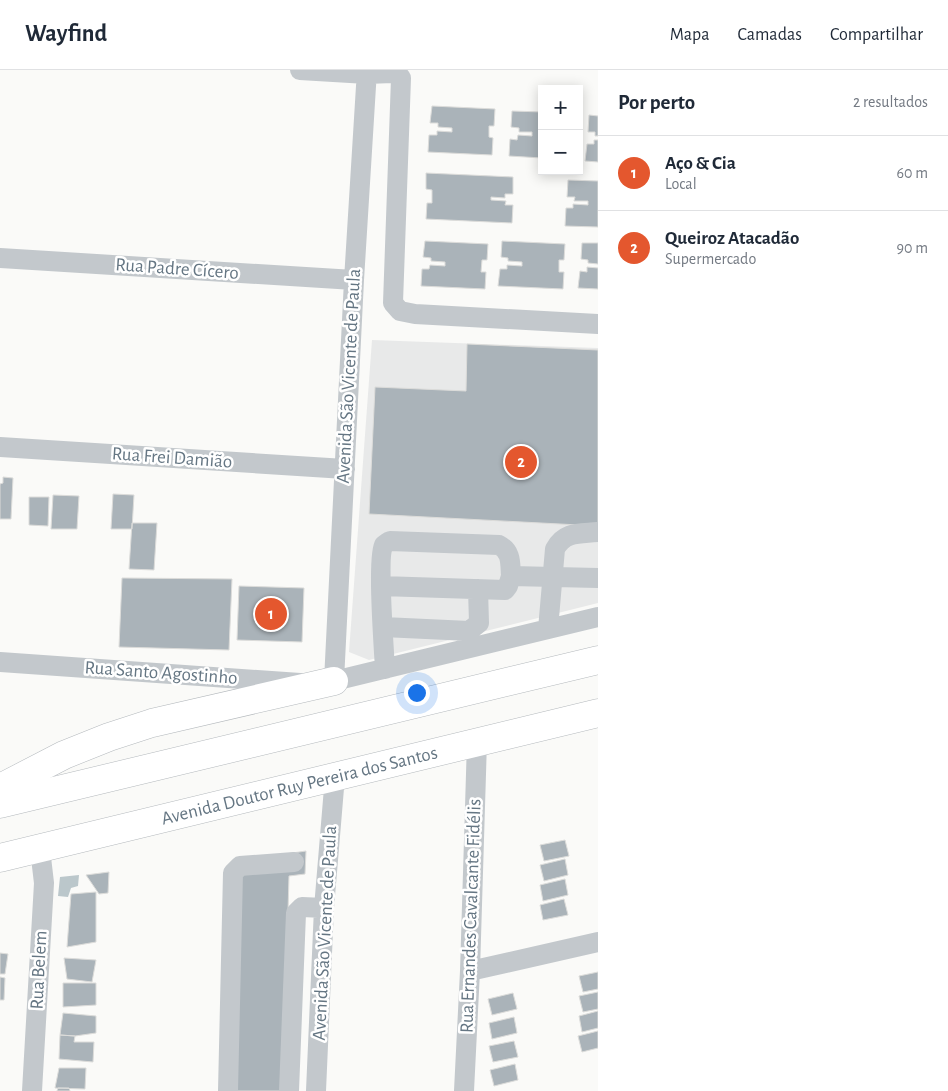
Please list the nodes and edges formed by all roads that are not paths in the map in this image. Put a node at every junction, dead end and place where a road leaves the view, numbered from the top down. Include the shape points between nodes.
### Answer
1 (300, 70) edge
2 (367, 72) edge
3 (0, 258) edge
4 (354, 280) junction
5 (598, 324) edge
6 (0, 446) edge
7 (345, 469) junction
8 (598, 532) edge
9 (511, 576) junction
10 (553, 577) junction
11 (598, 578) edge
12 (381, 586) junction
13 (478, 589) junction
14 (598, 617) edge
15 (383, 627) junction
16 (548, 629) junction
17 (598, 660) edge
18 (0, 662) edge
19 (385, 669) junction
20 (327, 683) junction
21 (598, 713) edge
22 (477, 741) junction
23 (334, 776) junction
24 (0, 788) edge
25 (0, 804) edge
26 (40, 849) junction
27 (0, 858) edge
28 (294, 862) dead end
29 (324, 908) junction
30 (598, 942) edge
31 (470, 971) junction
32 (32, 1091) edge
33 (228, 1091) edge
34 (289, 1091) edge
35 (316, 1091) edge
36 (464, 1091) edge

1 - 2 street
2 - 4 street, Avenida São Vicente de Paula
2 - 5 street via 398,74 401,78 393,303 400,311
3 - 4 street, Rua Padre Cícero
4 - 7 street, Avenida São Vicente de Paula
6 - 7 street, Rua Frei Damião
7 - 20 street, Avenida São Vicente de Paula
8 - 10 street via 571,534 560,540 555,549
9 - 10 street
9 - 12 street via 509,554 499,545 390,541 382,551
9 - 13 street via 505,590
10 - 11 street
10 - 16 street
12 - 13 street
12 - 15 street
13 - 15 street via 479,623 469,630
14 - 16 street, Rua Santo Agostinho
15 - 19 street
16 - 19 street, Rua Santo Agostinho
17 - 25 highway
18 - 20 street, Rua Santo Agostinho
19 - 20 street, Rua Santo Agostinho
20 - 24 highway via 109,737 64,755
21 - 22 highway, Avenida Doutor Ruy Pereira dos Santos
22 - 23 highway, Avenida Doutor Ruy Pereira dos Santos
22 - 31 street, Rua Ernandes Cavalcante Fidélis
23 - 26 highway, Avenida Doutor Ruy Pereira dos Santos
23 - 29 street, Avenida São Vicente de Paula
26 - 27 highway, Avenida Doutor Ruy Pereira dos Santos
26 - 32 street, Rua Belem via 44,883
28 - 33 street via 240,866 232,873
29 - 34 street via 302,907 296,913
29 - 35 street, Avenida São Vicente de Paula
30 - 31 street
31 - 36 street, Rua Ernandes Cavalcante Fidélis

